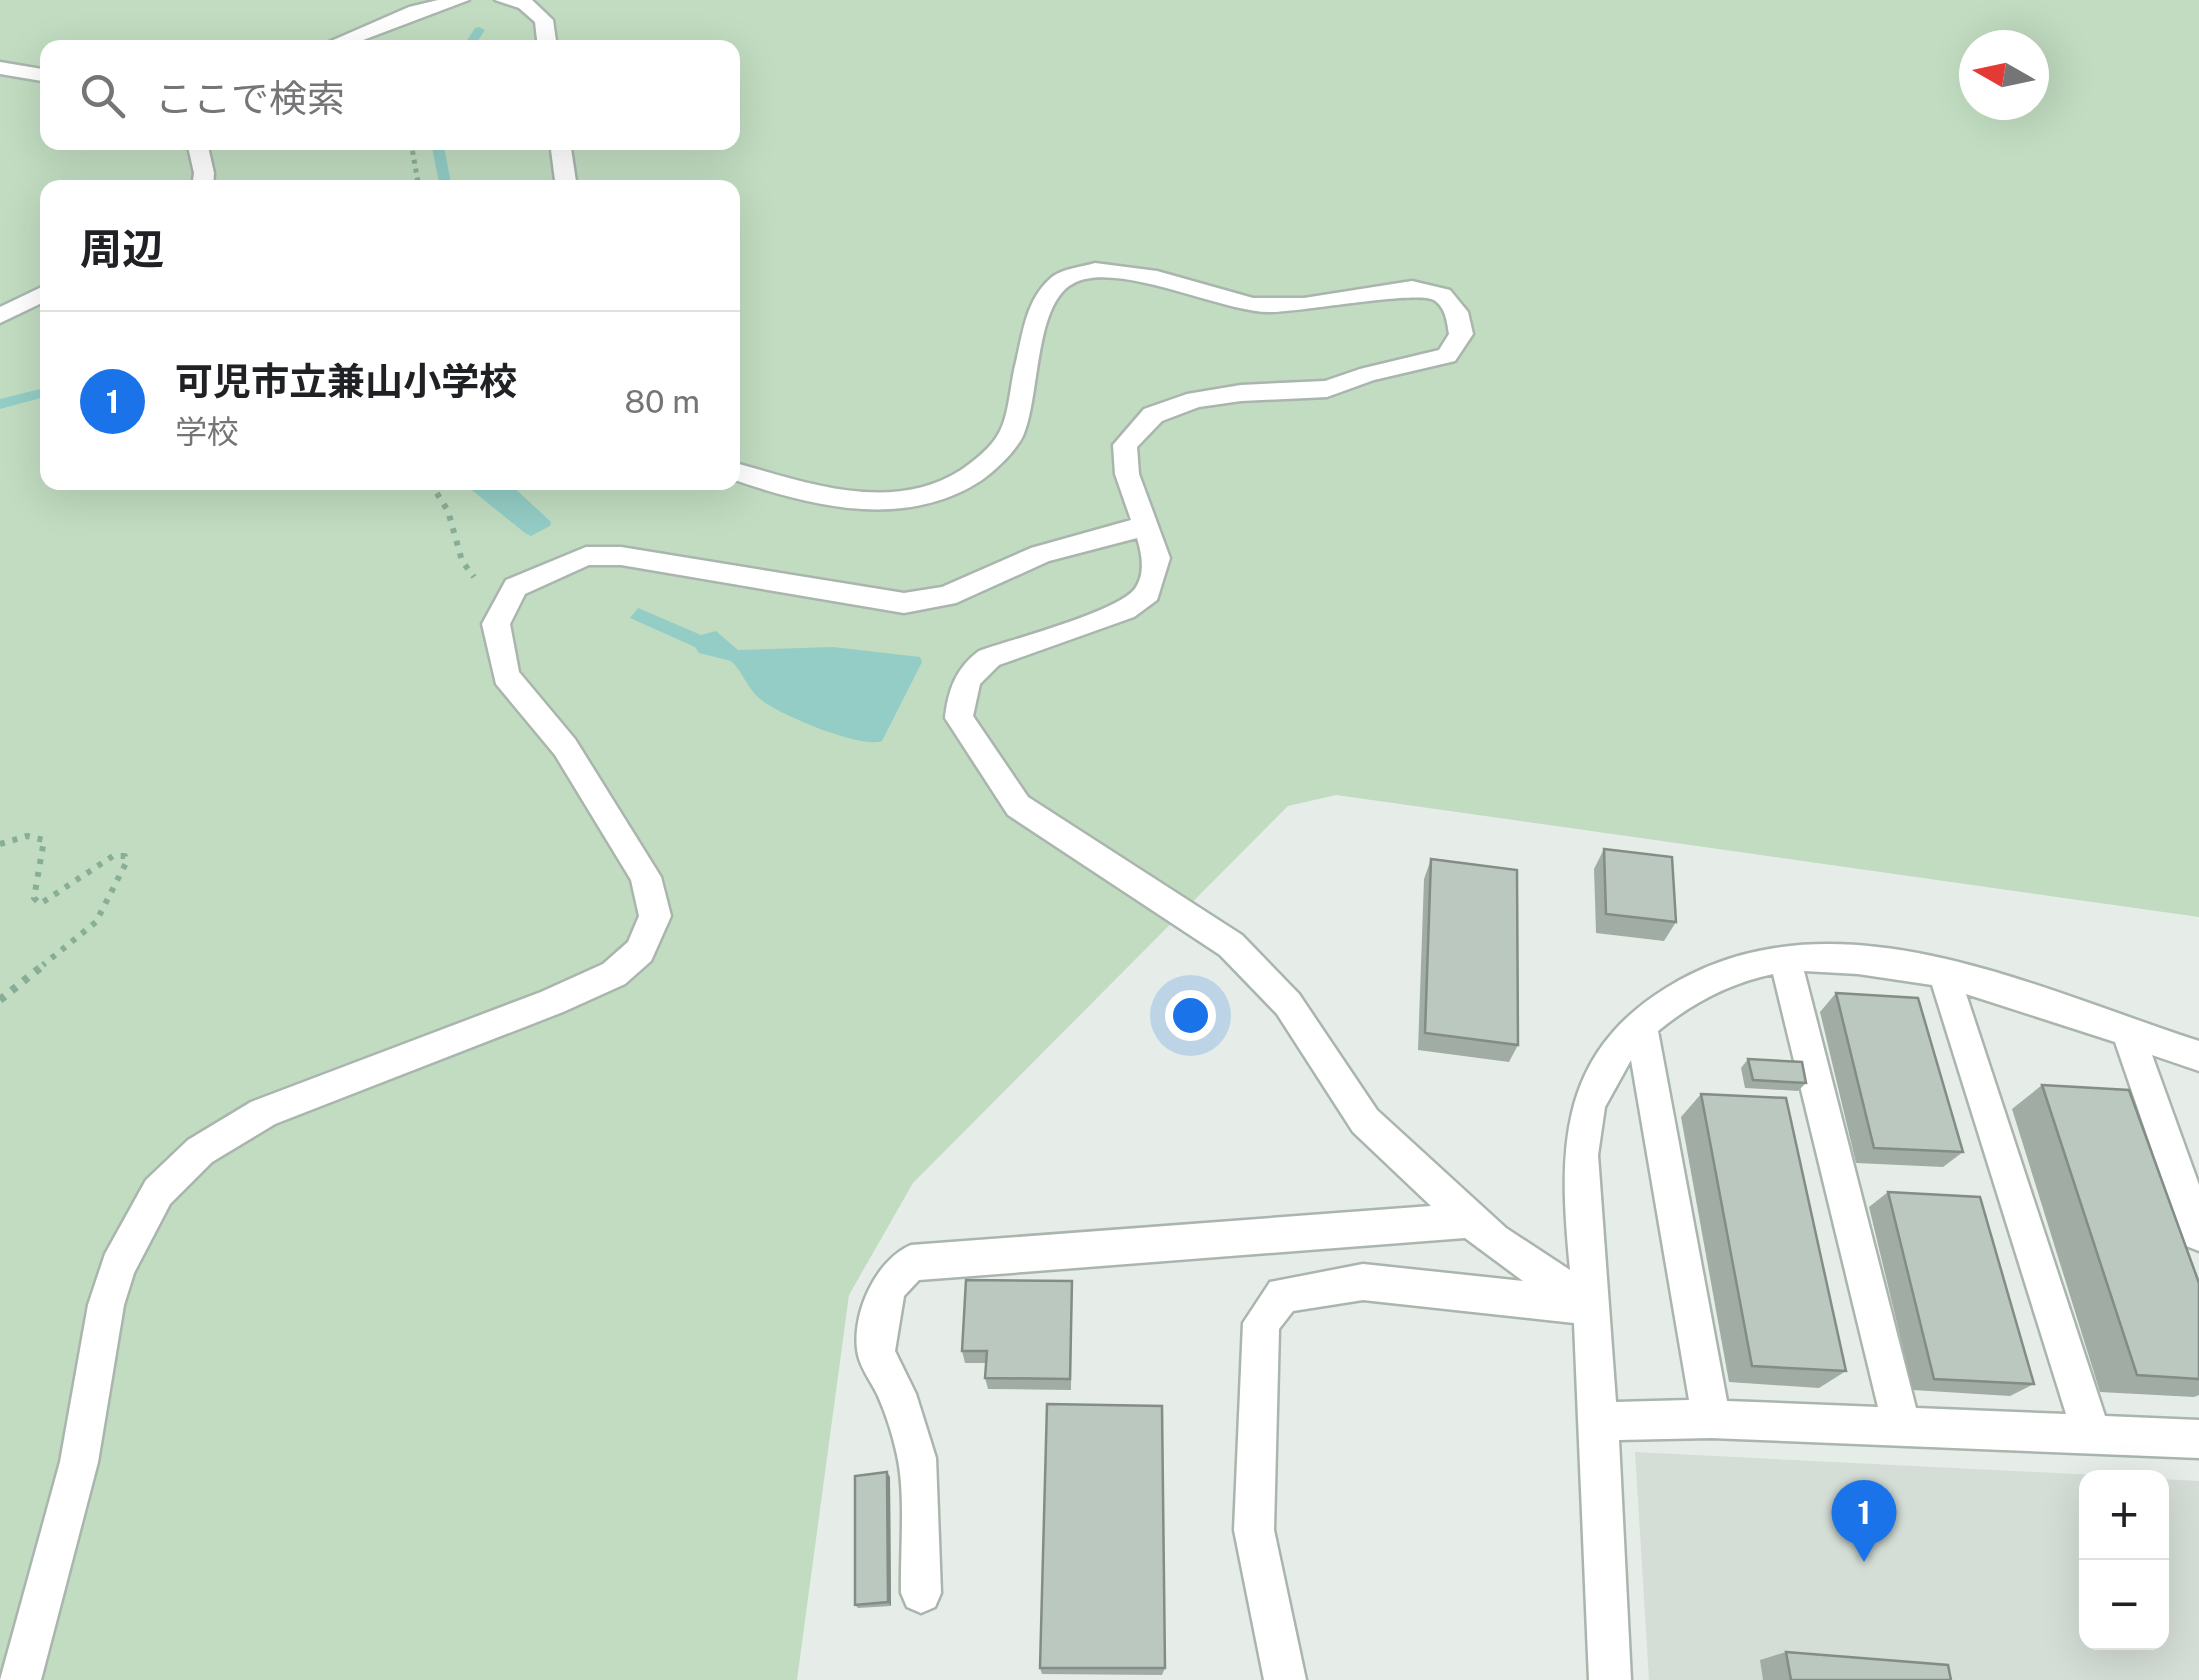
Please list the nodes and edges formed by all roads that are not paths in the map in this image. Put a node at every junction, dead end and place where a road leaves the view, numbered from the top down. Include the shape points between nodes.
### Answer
1 (460, 0) edge
2 (504, 0) edge
3 (344, 40) edge
4 (547, 40) edge
5 (0, 68) edge
6 (40, 75) edge
7 (200, 150) edge
8 (561, 150) edge
9 (203, 180) edge
10 (566, 180) edge
11 (40, 295) edge
12 (0, 316) edge
13 (740, 473) edge
14 (1144, 527) junction
15 (1785, 958) junction
16 (1944, 974) junction
17 (1641, 1026) junction
18 (2128, 1034) junction
19 (2199, 1056) edge
20 (1473, 1220) junction
21 (2199, 1234) edge
22 (1592, 1306) junction
23 (1712, 1420) junction
24 (1599, 1421) junction
25 (1902, 1429) junction
26 (2092, 1436) junction
27 (2199, 1439) edge
28 (921, 1592) dead end
29 (20, 1680) edge
30 (1284, 1680) edge
31 (1610, 1680) edge

1 - 3 street
2 - 4 street via 525,4 544,20
5 - 6 street
7 - 9 street
8 - 10 street
11 - 12 street
13 - 14 street via 800,494 874,501 929,497 964,481 999,454 1010,434 1042,301 1063,279 1094,270 1157,278 1252,305 1304,306 1412,288 1442,295 1457,312 1461,334 1447,356 1327,389 1241,393 1153,415 1125,445 1126,474
14 - 20 street via 1157,558 1148,593 1125,610 988,658 971,670 959,718 1018,806 1231,945 1288,1004 1365,1121
14 - 29 street via 1095,536 938,602 904,603 649,558 586,556 515,587 496,624 506,676 565,747 646,877 655,916 640,951 614,974 552,1002 263,1113 200,1151 158,1192 106,1305 80,1462
15 - 16 street via 1859,960
15 - 17 street via 1736,968
15 - 25 street
16 - 18 street
16 - 26 street
17 - 22 street via 1601,1074 1588,1108 1581,1155
17 - 23 street
18 - 19 street
18 - 21 street
20 - 22 street
20 - 28 street via 912,1263 888,1286 876,1354 917,1458
22 - 24 street
22 - 30 street via 1362,1282 1283,1294 1261,1324 1254,1530
23 - 24 street
23 - 25 street
24 - 31 street
25 - 26 street
26 - 27 street

